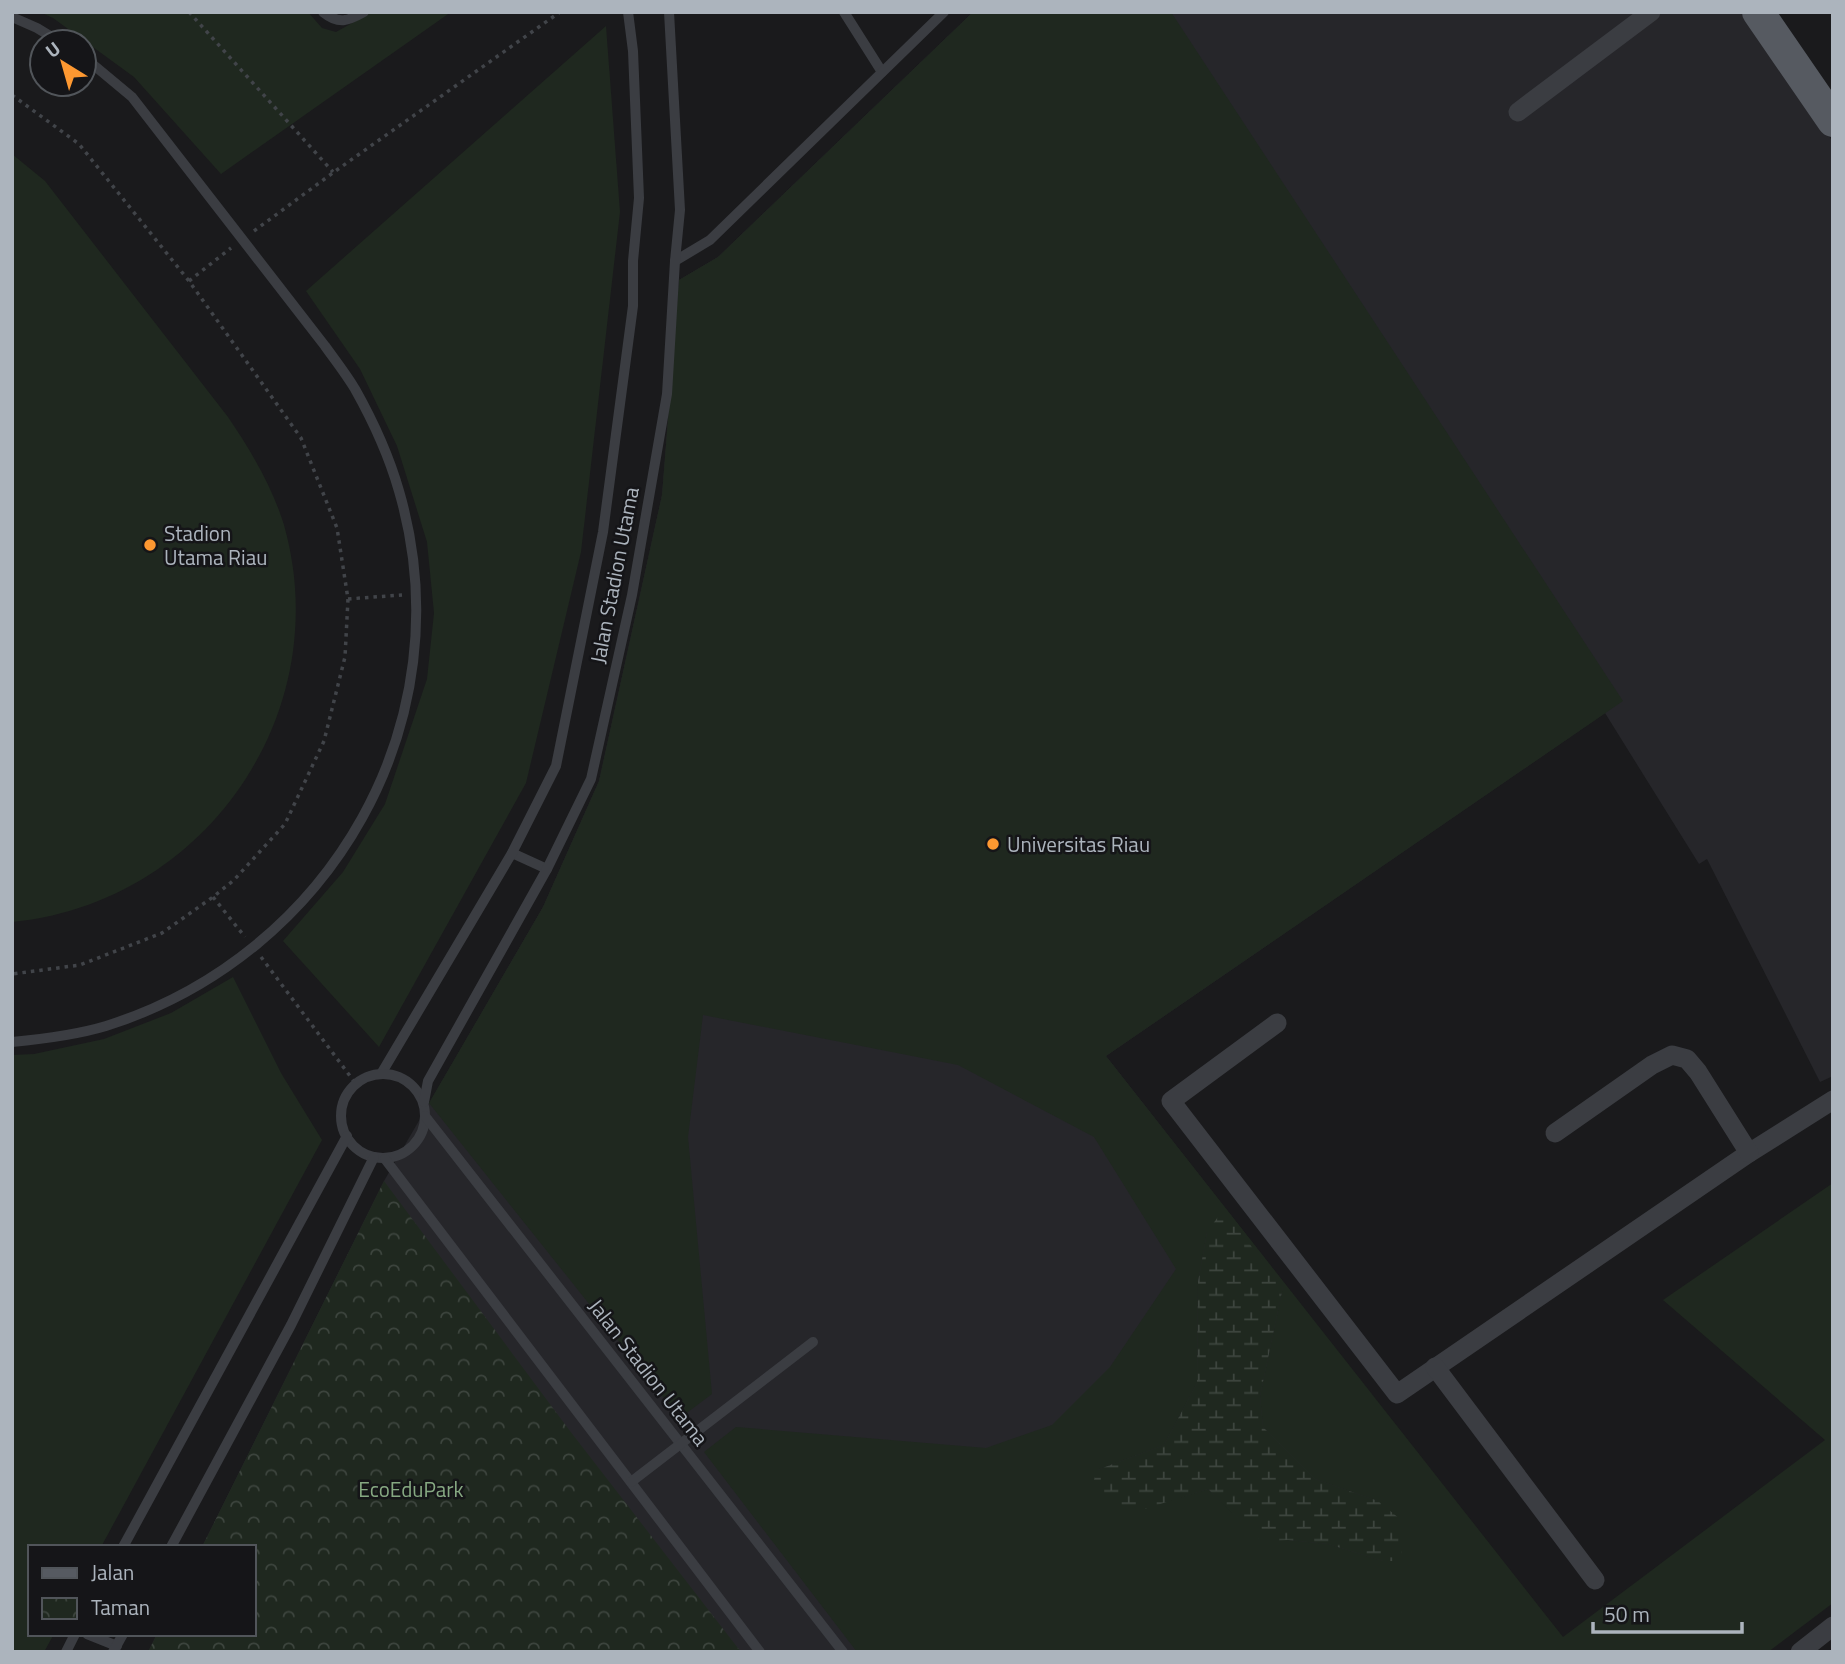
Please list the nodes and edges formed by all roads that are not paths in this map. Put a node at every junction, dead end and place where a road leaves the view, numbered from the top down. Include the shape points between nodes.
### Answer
1 (323, 12) edge
2 (364, 12) edge
3 (628, 12) edge
4 (669, 12) edge
5 (844, 12) edge
6 (944, 12) edge
7 (1651, 12) edge
8 (1758, 12) edge
9 (12, 18) edge
10 (37, 28) edge
11 (98, 69) edge
12 (882, 72) junction
13 (1518, 111) dead end
14 (1833, 121) edge
15 (675, 261) junction
16 (512, 853) junction
17 (547, 869) junction
18 (1277, 1023) dead end
19 (12, 1042) edge
20 (381, 1074) junction
21 (1832, 1100) edge
22 (424, 1102) junction
23 (425, 1116) junction
24 (1555, 1133) dead end
25 (347, 1136) junction
26 (1749, 1153) junction
27 (374, 1157) junction
28 (385, 1159) junction
29 (814, 1342) dead end
30 (1434, 1367) junction
31 (681, 1444) junction
32 (631, 1482) junction
33 (123, 1545) edge
34 (172, 1545) edge
35 (1595, 1580) dead end
36 (1833, 1626) edge
37 (74, 1636) edge
38 (91, 1636) edge
39 (115, 1649) edge
40 (66, 1652) edge
41 (760, 1652) edge
42 (843, 1652) edge
43 (1800, 1652) edge

1 - 2 lane via 331,19 348,21
3 - 16 lane, Jalan Stadion Utama via 634,51 639,198 632,306 603,532 556,766
4 - 15 lane, Jalan Stadion Utama via 681,210
5 - 12 lane
6 - 12 lane
7 - 13 street
8 - 14 main road
9 - 10 lane
11 - 19 lane via 132,97 354,388 380,438 399,491 416,593 414,658 404,713 387,767 363,819 296,910 254,948 158,1007 105,1026
12 - 15 lane via 710,240
15 - 17 lane, Jalan Stadion Utama via 667,394 632,595 591,779
16 - 17 lane
16 - 20 lane, Jalan Stadion Utama
17 - 22 lane, Jalan Stadion Utama via 428,1081
18 - 30 street via 1171,1101 1397,1394
20 - 22 lane via 407,1081
20 - 25 lane via 356,1084 347,1095 342,1108
21 - 26 street
22 - 23 lane
23 - 28 lane via 416,1142
23 - 31 lane, Jalan Stadion Utama
24 - 26 street via 1672,1055 1687,1059 1698,1072
25 - 27 lane via 354,1146
25 - 33 lane
26 - 30 street
27 - 28 lane
27 - 34 lane via 291,1325
28 - 32 lane
29 - 31 lane
30 - 35 street
31 - 32 lane
31 - 42 lane, Jalan Stadion Utama
32 - 41 lane
36 - 43 street
37 - 40 lane
38 - 39 lane

